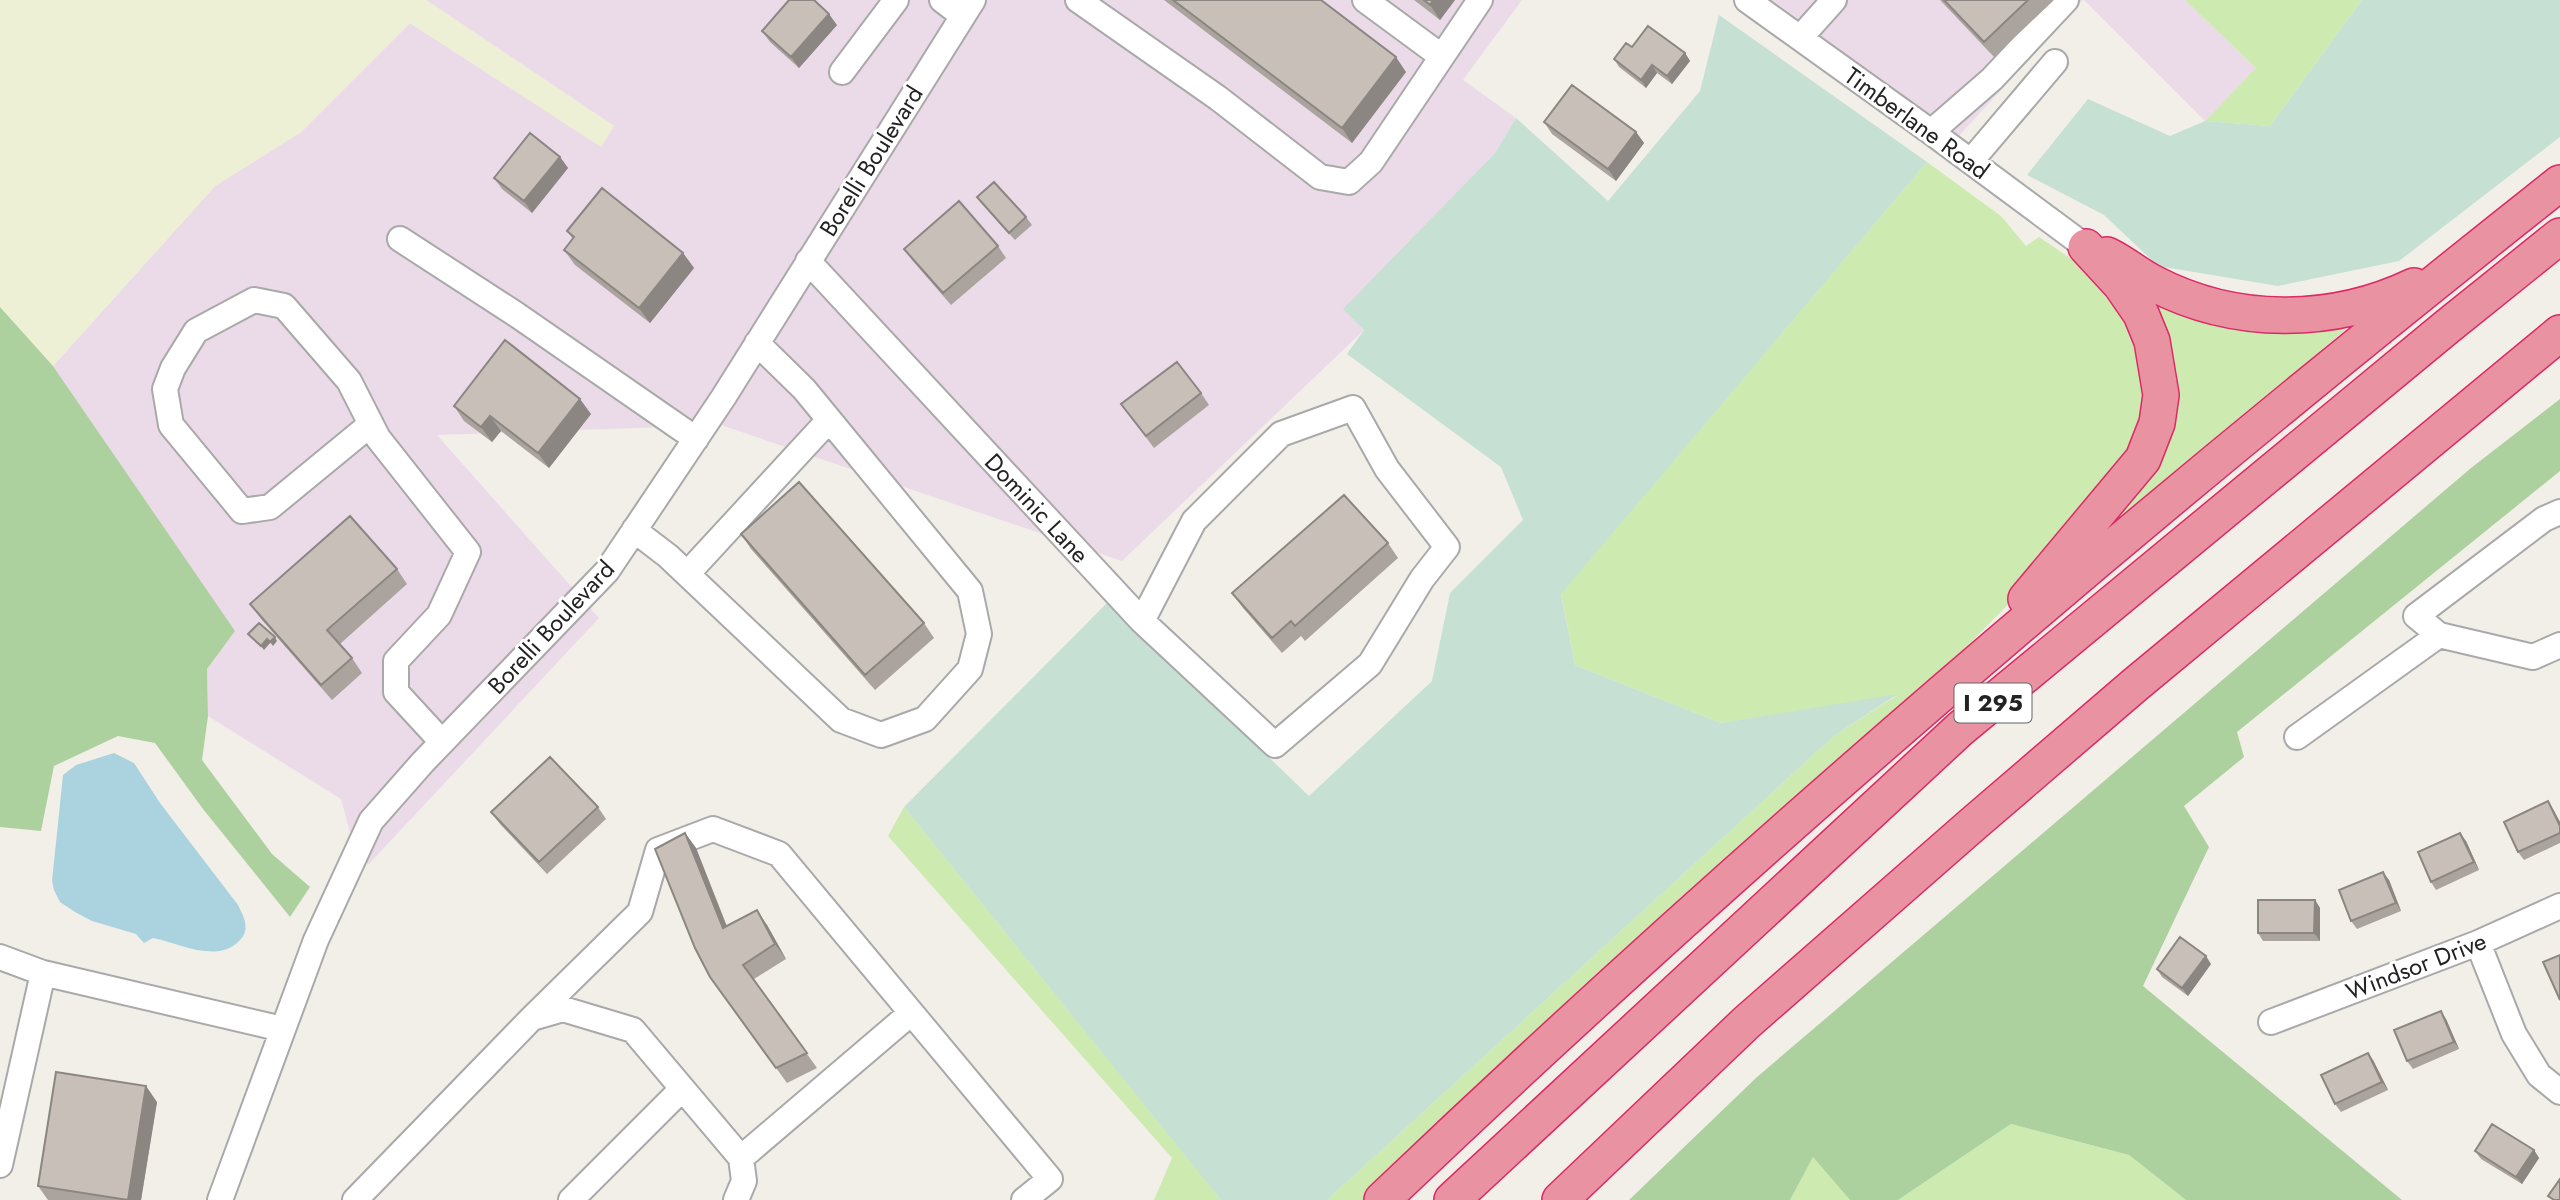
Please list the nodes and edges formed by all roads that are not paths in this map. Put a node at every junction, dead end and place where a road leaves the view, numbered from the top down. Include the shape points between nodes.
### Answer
1 (896, 0) edge
2 (942, 0) edge
3 (1077, 0) edge
4 (1365, 0) edge
5 (1480, 0) edge
6 (1747, 0) edge
7 (1834, 0) edge
8 (2066, 0) edge
9 (968, 8) edge
10 (1800, 38) junction
11 (1441, 56) junction
12 (2055, 62) dead end
13 (842, 72) dead end
14 (1931, 132) junction
15 (1971, 161) junction
16 (2560, 183) edge
17 (2560, 236) edge
18 (400, 239) dead end
19 (2086, 247) junction
20 (808, 261) junction
21 (2455, 266) junction
22 (2560, 333) edge
23 (757, 343) junction
24 (829, 420) junction
25 (371, 424) junction
26 (696, 439) junction
27 (2560, 512) edge
28 (634, 530) junction
29 (687, 574) junction
30 (1142, 621) junction
31 (2439, 635) junction
32 (2560, 645) edge
33 (1963, 673) junction
34 (2297, 737) dead end
35 (442, 742) junction
36 (2560, 906) edge
37 (2477, 943) junction
38 (0, 957) edge
39 (43, 973) junction
40 (911, 1013) junction
41 (532, 1018) junction
42 (1747, 1022) junction
43 (2271, 1022) dead end
44 (282, 1029) junction
45 (682, 1088) junction
46 (2560, 1092) edge
47 (741, 1158) junction
48 (0, 1165) edge
49 (220, 1200) edge
50 (355, 1200) edge
51 (571, 1200) edge
52 (736, 1200) edge
53 (1024, 1200) edge
54 (1382, 1200) edge
55 (1452, 1200) edge
56 (1560, 1200) edge
57 (1590, 1200) edge

1 - 13 street
2 - 9 street
3 - 11 street via 1217,97 1321,177 1349,182 1371,162
4 - 11 street
5 - 11 street
6 - 10 street, Timberlane Road
7 - 10 street
8 - 14 street via 1993,79
9 - 20 street, Borelli Boulevard
10 - 14 street, Timberlane Road
12 - 15 street
14 - 15 street, Timberlane Road
15 - 19 street, Timberlane Road
16 - 21 highway
17 - 55 highway, I 295 via 1960,729
18 - 26 street
19 - 21 highway via 2165,288 2257,316 2325,314 2386,299
19 - 33 highway via 2121,285 2152,341 2161,395 2157,423 2143,458 2122,487
20 - 23 street, Borelli Boulevard
20 - 30 street, Dominic Lane
21 - 33 highway
22 - 42 highway via 2136,684
23 - 24 street
23 - 26 street, Borelli Boulevard
24 - 29 street
24 - 29 street via 970,591 979,634 970,669 925,719 881,735 841,720
25 - 25 street via 349,381 284,306 254,300 196,331 165,389 171,425 242,512 270,507
25 - 35 street via 468,552 439,615 396,660 396,692
26 - 28 street, Borelli Boulevard
27 - 31 street via 2544,519 2416,616
28 - 29 street
28 - 35 street, Borelli Boulevard via 607,571
30 - 30 street, Dominic Lane via 1203,512 1281,434 1353,408 1387,469 1447,547 1370,664 1275,745
31 - 32 street via 2533,657
31 - 34 street
33 - 54 highway via 1517,1072
35 - 44 street, Borelli Boulevard via 371,821 316,940
36 - 37 street, Windsor Drive
37 - 43 street, Windsor Drive
37 - 46 street via 2514,1034 2539,1075
38 - 39 street
39 - 44 street
39 - 48 street
40 - 41 street via 779,854 713,828 658,850 640,912
40 - 47 street
40 - 53 street via 1050,1179
41 - 45 street via 562,1009 633,1030
41 - 50 street
42 - 56 highway
42 - 57 highway via 1724,1075
44 - 49 street, Borelli Boulevard
45 - 47 street
45 - 51 street
47 - 52 street via 744,1181

